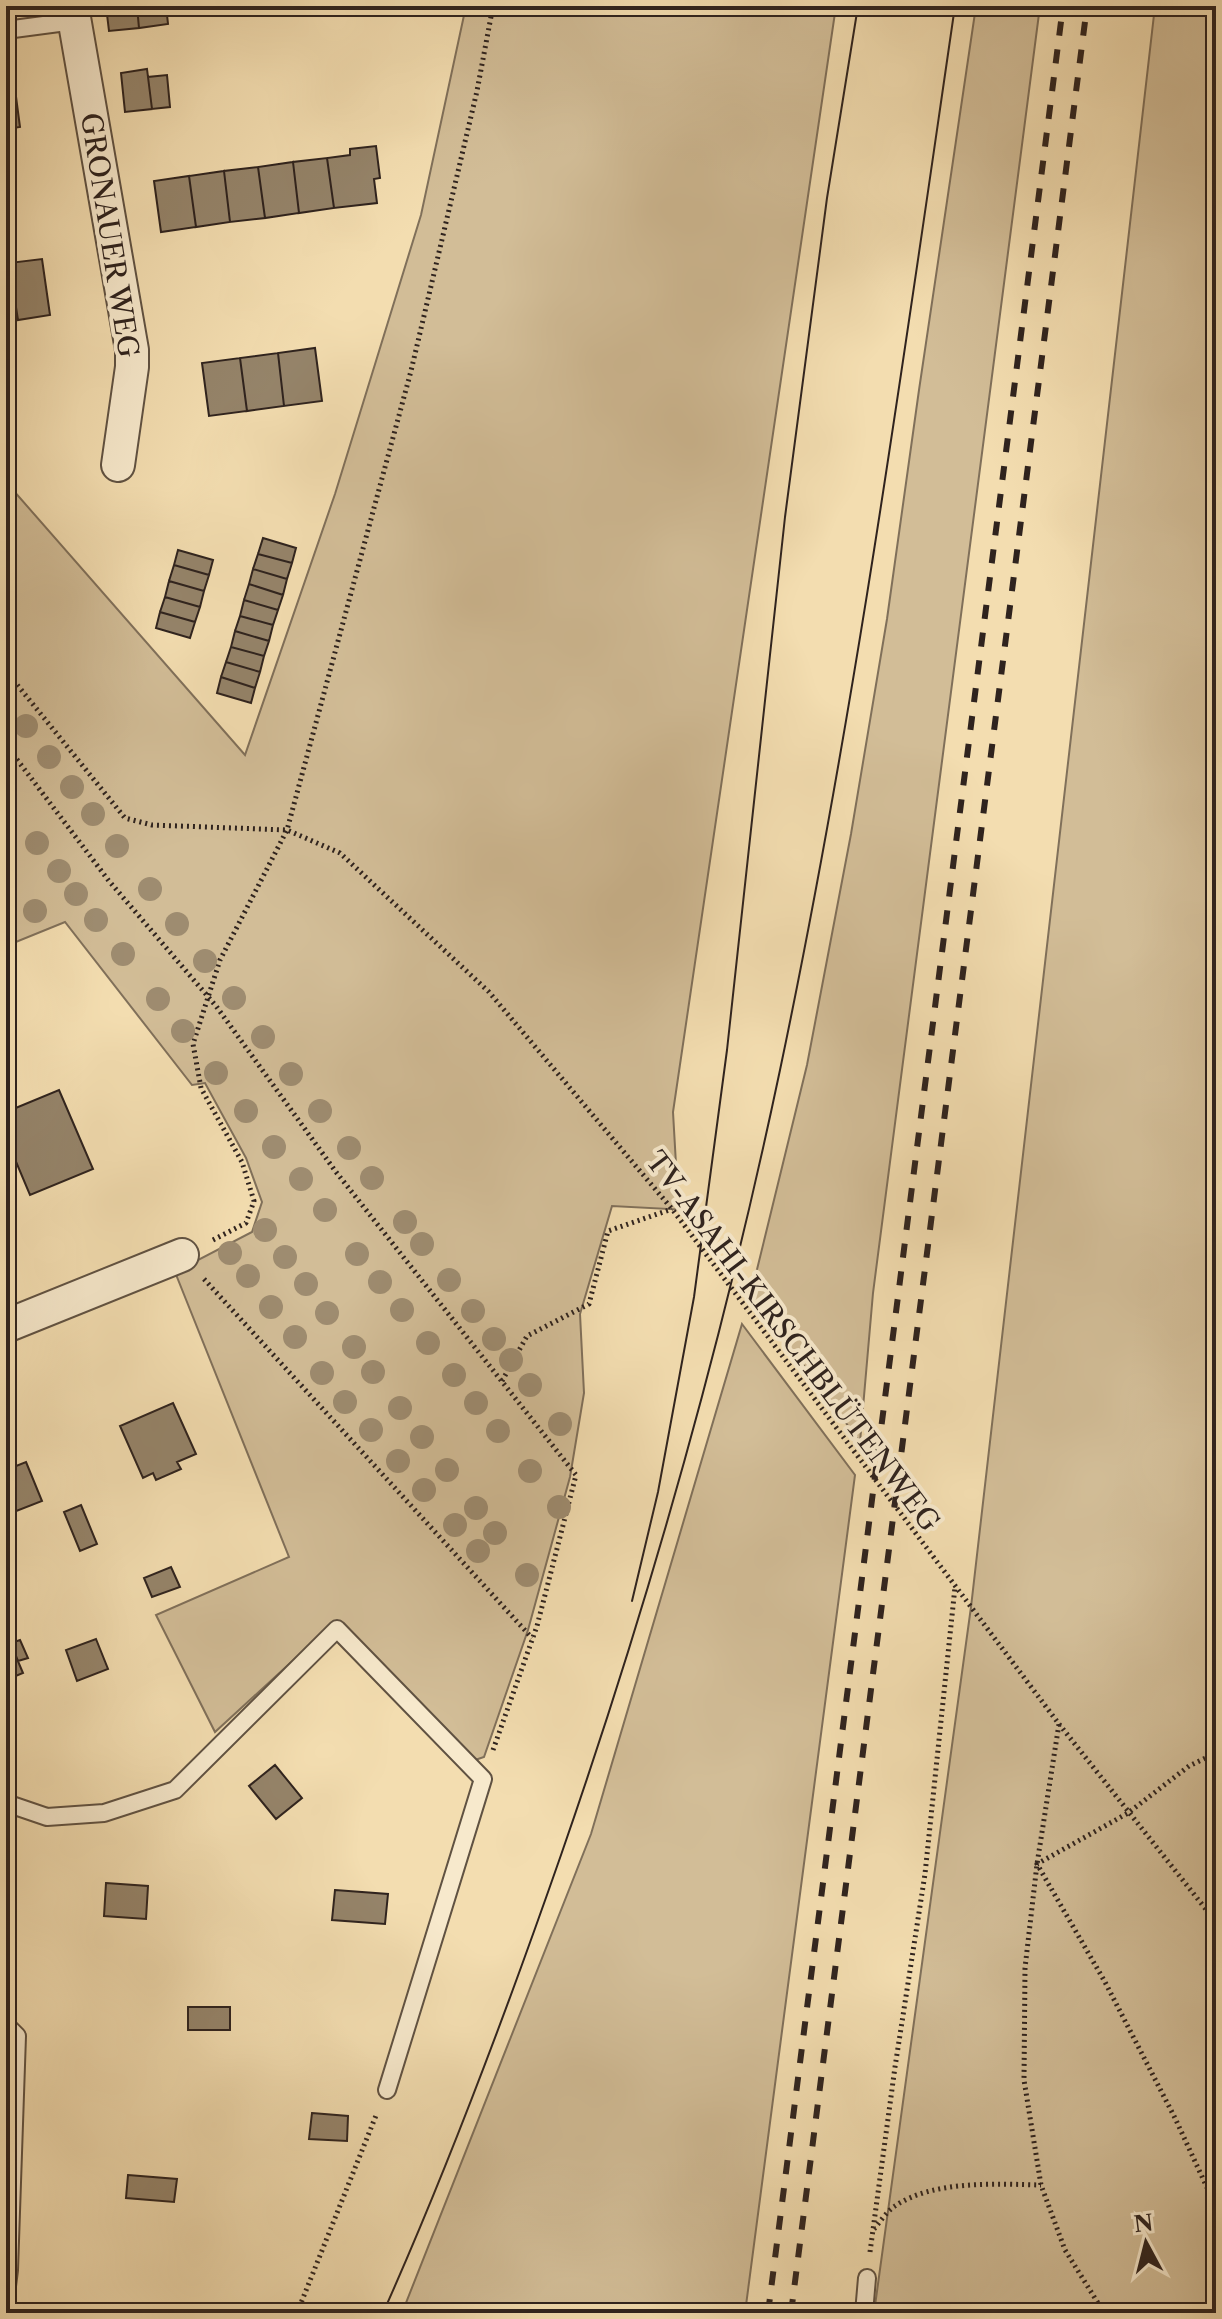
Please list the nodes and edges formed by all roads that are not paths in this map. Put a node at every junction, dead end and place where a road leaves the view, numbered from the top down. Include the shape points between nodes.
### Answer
1 (73, 14) edge
2 (6, 30) edge
3 (118, 465) dead end
4 (182, 1255) road end
5 (6, 1326) edge
6 (6, 1803) edge
7 (6, 2025) edge
8 (387, 2090) road end
9 (867, 2278) dead end
10 (6, 2294) edge
11 (864, 2313) edge

1 - 2 lane
1 - 3 street, GRONAUER WEG via 132,350
4 - 5 street
6 - 8 lane via 47,1817 104,1813 175,1790 337,1629 483,1779
7 - 10 lane via 17,2036
9 - 11 lane

